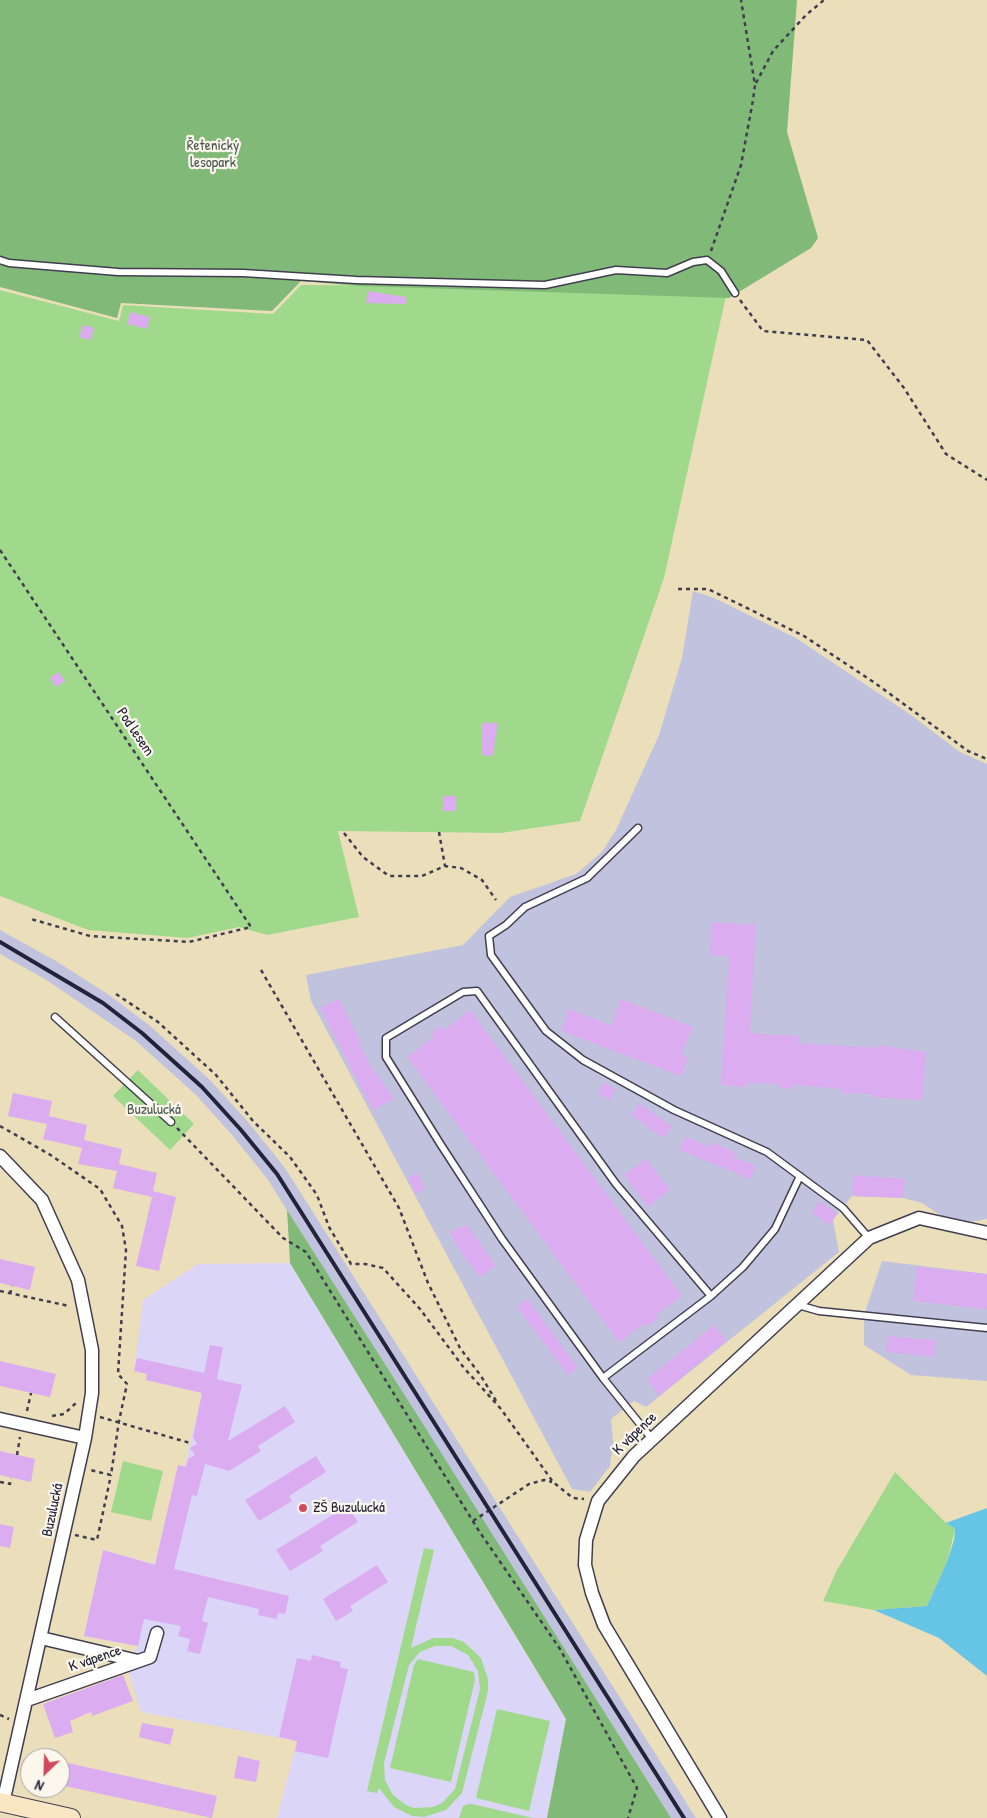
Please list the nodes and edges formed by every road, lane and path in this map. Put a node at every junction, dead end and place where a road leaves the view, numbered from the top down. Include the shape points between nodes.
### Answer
1 (741, 0) edge
2 (824, 0) edge
3 (755, 85) junction
4 (0, 260) edge
5 (707, 260) junction
6 (734, 293) joint
7 (987, 480) edge
8 (0, 550) edge
9 (678, 589) dead end
10 (987, 759) edge
11 (638, 828) dead end
12 (439, 832) dead end
13 (344, 833) dead end
14 (446, 866) junction
15 (496, 900) dead end
16 (31, 919) dead end
17 (261, 970) dead end
18 (116, 994) dead end
19 (55, 1017) dead end
20 (171, 1122) joint
21 (0, 1126) edge
22 (0, 1156) edge
23 (800, 1176) junction
24 (987, 1233) edge
25 (869, 1238) junction
26 (12, 1286) dead end
27 (0, 1291) edge
28 (10, 1294) junction
29 (711, 1296) junction
30 (71, 1300) dead end
31 (798, 1305) junction
32 (987, 1328) edge
33 (604, 1378) junction
34 (31, 1393) dead end
35 (80, 1398) dead end
36 (18, 1409) dead end
37 (501, 1409) junction
38 (27, 1411) junction
39 (35, 1412) dead end
40 (89, 1415) junction
41 (50, 1416) dead end
42 (0, 1419) edge
43 (119, 1421) junction
44 (21, 1433) dead end
45 (85, 1438) junction
46 (652, 1439) junction
47 (190, 1443) dead end
48 (17, 1455) dead end
49 (79, 1468) junction
50 (112, 1475) junction
51 (11, 1478) dead end
52 (0, 1482) edge
53 (553, 1482) junction
54 (598, 1501) junction
55 (473, 1521) junction
56 (64, 1532) junction
57 (157, 1633) dead end
58 (41, 1638) junction
59 (138, 1661) junction
60 (27, 1700) junction
61 (0, 1715) edge
62 (12, 1720) dead end
63 (1, 1805) edge
64 (71, 1818) edge
65 (628, 1818) edge
66 (720, 1818) edge

1 - 3 path
2 - 3 path via 773,51
3 - 5 path via 741,165
4 - 5 lane via 118,272 243,273 545,286 616,270 667,273
5 - 6 lane via 720,271
6 - 7 path via 763,331 867,340 904,388 946,454
8 - 16 path, Pod lesem via 251,927 189,942 90,936
9 - 10 path via 708,589 804,636 968,751
11 - 23 lane via 588,878 525,907 489,936 491,955 546,1031 584,1060 674,1110 767,1152
12 - 14 path
13 - 14 path via 363,857 389,876 422,876
14 - 15 path via 460,868 482,880
17 - 37 path via 399,1208 428,1283 460,1348
18 - 37 path via 158,1022 216,1075 301,1172 317,1195 329,1227 351,1264 383,1268
19 - 20 lane
20 - 55 path via 284,1238 306,1252
21 - 43 path via 57,1158 100,1189 122,1226 126,1250 118,1374 127,1384
22 - 40 street, Buzulucká via 42,1200 78,1280 92,1350
23 - 25 lane via 843,1208
23 - 29 lane via 775,1229 743,1267
24 - 25 street, K vápence via 919,1218
25 - 31 street, K vápence
26 - 28 path
27 - 28 path
28 - 30 path via 73,1307
29 - 33 lane
29 - 33 lane via 616,1184 477,991 463,992 386,1038 386,1057 451,1161 502,1239
31 - 32 lane via 819,1311
31 - 46 street, K vápence
33 - 46 lane
34 - 38 path
35 - 41 path via 64,1414
36 - 38 path
37 - 53 path
38 - 39 path
40 - 43 path
40 - 45 street, Buzulucká
42 - 45 street
43 - 47 path
43 - 50 path
44 - 48 path
45 - 49 street, Buzulucká
46 - 54 street, K vápence
49 - 50 path
49 - 56 street, Buzulucká
50 - 56 path via 97,1540
51 - 52 path via 10,1484
53 - 54 path via 573,1498
53 - 55 path via 544,1480 529,1484
54 - 66 street, K vápence via 586,1540 585,1565 604,1625
55 - 65 path via 560,1649 636,1788
56 - 58 street, Buzulucká
57 - 59 street, K vápence via 150,1657
58 - 59 street
58 - 60 street, Buzulucká
59 - 60 street, K vápence
60 - 63 street, Buzulucká
61 - 62 path
63 - 64 main road

